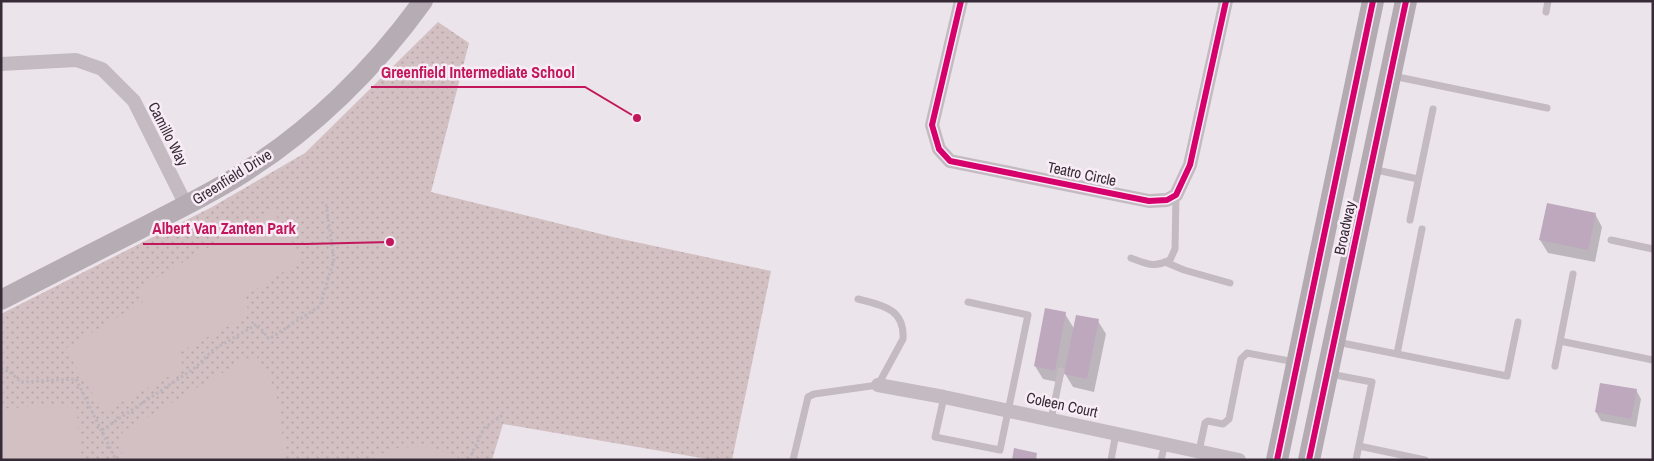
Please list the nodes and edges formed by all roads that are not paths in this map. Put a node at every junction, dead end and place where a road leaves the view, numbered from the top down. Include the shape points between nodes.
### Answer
1 (423, 1) edge
2 (962, 1) edge
3 (1226, 1) edge
4 (1373, 1) edge
5 (1406, 1) edge
6 (1548, 1) edge
7 (1546, 12) dead end
8 (1, 64) edge
9 (1390, 75) junction
10 (1546, 108) dead end
11 (1433, 109) dead end
12 (1370, 169) junction
13 (1418, 179) junction
14 (1176, 195) junction
15 (186, 205) junction
16 (1410, 220) dead end
17 (1422, 229) dead end
18 (1611, 240) dead end
19 (1653, 249) edge
20 (1131, 258) dead end
21 (1165, 262) junction
22 (1573, 274) dead end
23 (1230, 283) dead end
24 (858, 299) dead end
25 (1, 300) edge
26 (968, 302) dead end
27 (1518, 322) dead end
28 (1560, 340) junction
29 (1334, 341) junction
30 (1397, 354) junction
31 (1653, 360) edge
32 (1298, 362) junction
33 (1555, 366) dead end
34 (1061, 371) dead end
35 (1327, 373) junction
36 (878, 385) junction
37 (944, 397) junction
38 (1008, 411) junction
39 (1051, 420) junction
40 (1116, 434) junction
41 (1165, 444) junction
42 (1359, 446) junction
43 (1199, 451) junction
44 (793, 460) edge
45 (1111, 460) edge
46 (1161, 460) edge
47 (1239, 460) edge
48 (1277, 460) edge
49 (1309, 460) edge
50 (1356, 460) edge
51 (1425, 460) edge

1 - 15 main road, Greenfield Drive via 401,32 347,90 311,122 244,173
2 - 14 street, Teatro Circle via 932,125 939,149 950,160 1149,201 1167,200
3 - 14 street via 1190,165
4 - 32 main road, Broadway
5 - 9 main road, Broadway
6 - 7 lane
8 - 15 street, Camillo Way via 76,60 102,69 134,101
9 - 10 lane
9 - 12 main road, Broadway
11 - 13 lane
12 - 13 lane
12 - 29 main road, Broadway
13 - 16 lane
14 - 21 lane via 1175,249 1170,260
15 - 25 main road, Greenfield Drive
17 - 30 lane
18 - 19 lane
20 - 21 lane via 1159,265
21 - 23 lane
22 - 28 lane
24 - 36 lane via 891,309 904,330 903,339
26 - 38 lane via 1028,314
27 - 30 lane via 1506,376
28 - 31 lane
28 - 33 lane
29 - 30 lane
29 - 35 main road, Broadway
32 - 43 lane via 1247,353 1241,360 1229,419 1223,424 1204,423
32 - 48 main road, Broadway
34 - 39 lane
35 - 42 lane via 1372,382
35 - 49 main road, Broadway
36 - 37 street, Coleen Court
36 - 44 lane via 808,397
37 - 38 street, Coleen Court
37 - 38 lane via 935,437 1000,450
38 - 39 street, Coleen Court
39 - 40 street, Coleen Court
40 - 41 street, Coleen Court
40 - 45 lane
41 - 43 street, Coleen Court
41 - 46 lane
42 - 50 lane
42 - 51 lane
43 - 47 street, Coleen Court

